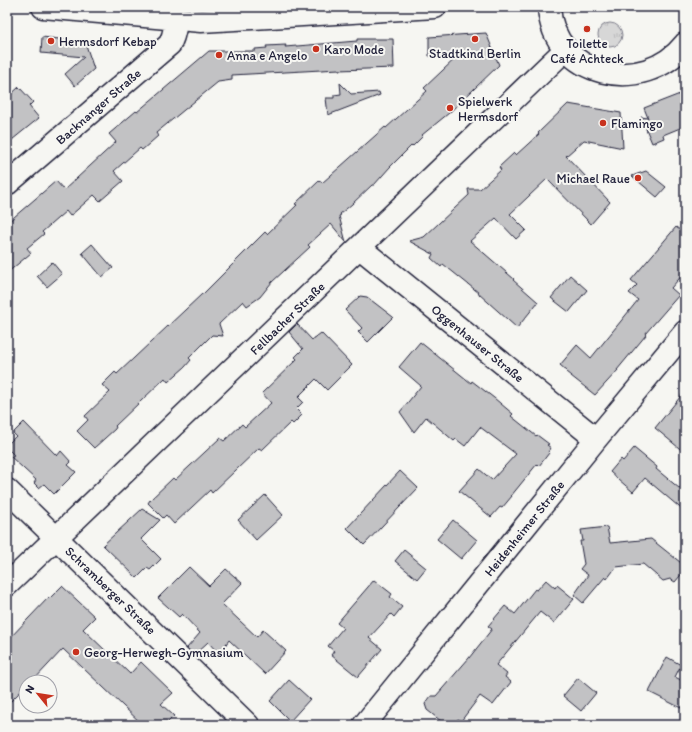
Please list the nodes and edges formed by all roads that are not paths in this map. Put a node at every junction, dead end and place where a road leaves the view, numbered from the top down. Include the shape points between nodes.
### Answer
1 (43, 7) edge
2 (435, 7) edge
3 (549, 7) edge
4 (177, 20) junction
5 (685, 44) edge
6 (566, 49) junction
7 (7, 184) edge
8 (360, 248) junction
9 (685, 332) edge
10 (596, 439) junction
11 (7, 490) edge
12 (57, 538) junction
13 (7, 585) edge
14 (248, 725) edge
15 (364, 725) edge

1 - 4 street
2 - 4 street via 206,21
3 - 6 street via 552,28
4 - 7 street, Backnanger Straße via 170,44
5 - 6 street via 671,59 660,66 633,74 596,71 582,64
6 - 8 street, Fellbacher Straße
8 - 10 street, Oggenhauser Straße
8 - 12 street, Fellbacher Straße
9 - 10 street, Heidenheimer Straße
10 - 15 street, Heidenheimer Straße
11 - 12 street, Schramberger Straße
12 - 13 street, Fellbacher Straße
12 - 14 street, Schramberger Straße

